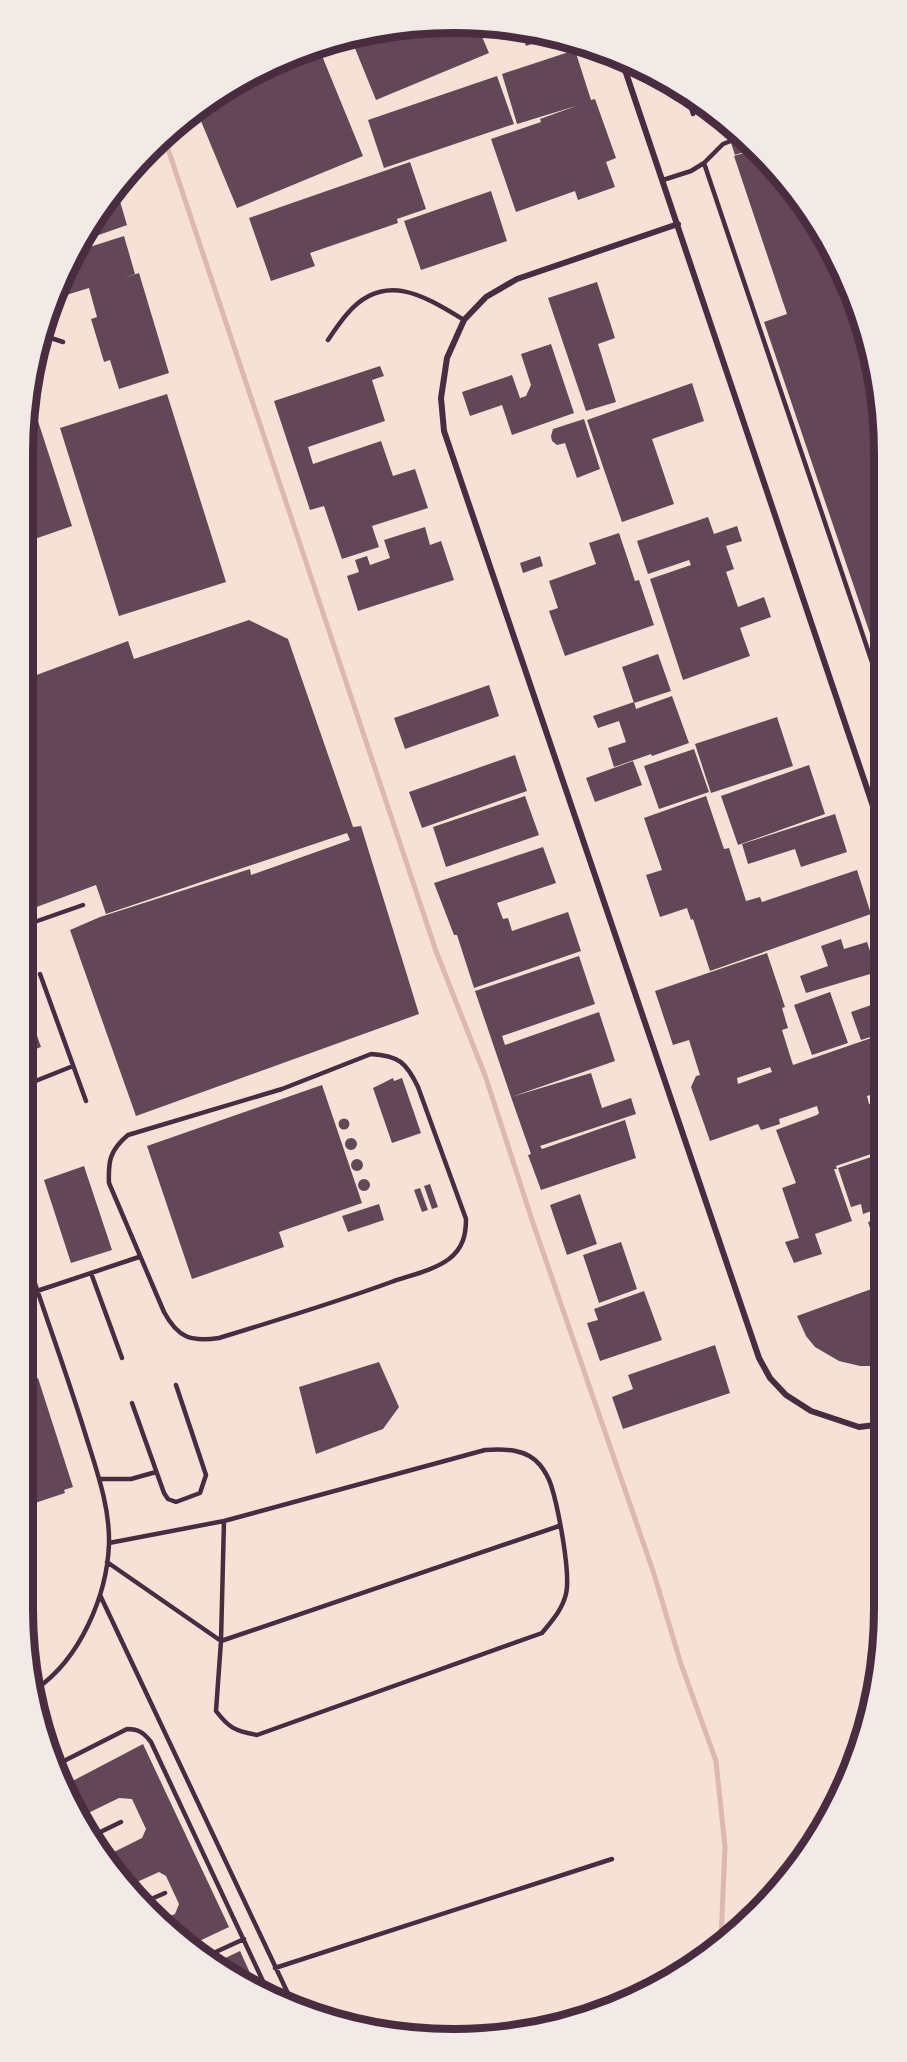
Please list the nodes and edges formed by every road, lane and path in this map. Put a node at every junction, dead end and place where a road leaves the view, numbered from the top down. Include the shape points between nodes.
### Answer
1 (625, 70) edge
2 (691, 107) edge
3 (693, 114) dead end
4 (734, 140) edge
5 (704, 163) junction
6 (663, 180) junction
7 (678, 224) junction
8 (464, 320) junction
9 (49, 337) edge
10 (328, 340) dead end
11 (63, 342) dead end
12 (874, 668) edge
13 (874, 809) edge
14 (82, 905) dead end
15 (33, 923) edge
16 (40, 974) dead end
17 (73, 1066) junction
18 (33, 1082) edge
19 (86, 1101) dead end
20 (140, 1257) junction
21 (91, 1273) junction
22 (33, 1280) edge
23 (37, 1291) junction
24 (122, 1358) dead end
25 (176, 1385) dead end
26 (132, 1403) dead end
27 (874, 1425) edge
28 (156, 1472) junction
29 (99, 1479) junction
30 (224, 1521) junction
31 (559, 1526) junction
32 (109, 1543) junction
33 (107, 1563) junction
34 (100, 1595) junction
35 (221, 1641) junction
36 (40, 1685) edge
37 (62, 1762) edge
38 (121, 1822) dead end
39 (98, 1833) edge
40 (612, 1859) dead end
41 (165, 1893) dead end
42 (150, 1900) edge
43 (244, 1939) junction
44 (213, 1953) edge
45 (275, 1968) junction
46 (265, 1984) edge
47 (289, 1995) edge

1 - 6 street
2 - 3 lane
4 - 5 lane via 723,144
5 - 6 lane
5 - 12 lane
6 - 7 street
7 - 8 street via 517,279 486,297
7 - 13 street
8 - 10 lane via 424,298 385,289 348,312
8 - 27 street via 447,358 441,398 444,431 759,1358 786,1395 811,1411 859,1427
9 - 11 lane
14 - 15 lane
16 - 17 lane
17 - 18 lane
17 - 19 lane
20 - 20 lane via 171,1325 185,1336 202,1340 376,1288 449,1259 466,1235 466,1219 410,1069 389,1055 371,1054 282,1089 128,1136 112,1154 109,1183
20 - 21 lane
21 - 23 lane
21 - 24 lane
22 - 23 lane
23 - 29 lane
25 - 28 lane via 206,1476 200,1493 176,1502 164,1493
26 - 28 lane
28 - 29 lane via 131,1479
29 - 32 lane
30 - 31 lane via 485,1450 508,1448 540,1464 551,1483
30 - 32 lane
30 - 35 lane
31 - 35 lane
31 - 35 lane via 567,1566 566,1593 557,1615 542,1633 257,1735 227,1725 216,1710
32 - 33 lane
33 - 34 lane
33 - 35 lane
34 - 36 lane via 88,1626 69,1657
34 - 45 lane
37 - 43 lane via 127,1730 144,1733
38 - 39 lane
40 - 45 lane
41 - 42 lane
43 - 44 lane
43 - 46 lane
45 - 47 lane

